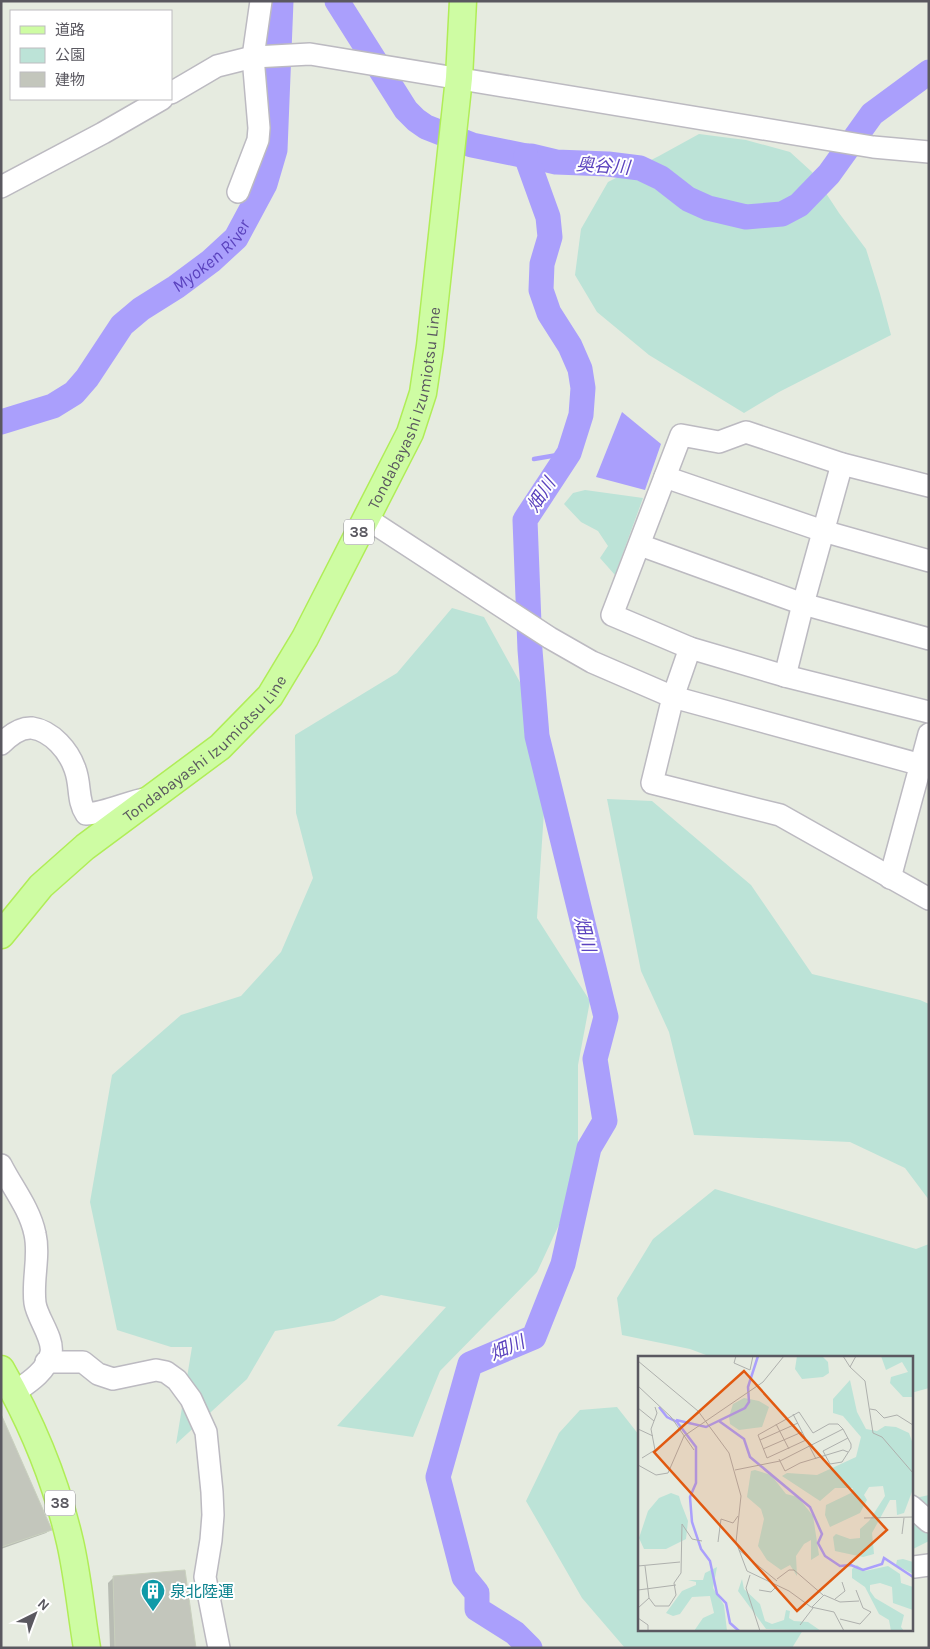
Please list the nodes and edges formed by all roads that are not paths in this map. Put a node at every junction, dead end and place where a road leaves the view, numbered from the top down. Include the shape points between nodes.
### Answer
1 (260, 1) edge
2 (463, 1) edge
3 (253, 57) junction
4 (459, 78) junction
5 (172, 92) edge
6 (160, 100) edge
7 (929, 152) edge
8 (1, 187) edge
9 (238, 192) dead end
10 (842, 464) junction
11 (665, 477) junction
12 (929, 486) edge
13 (366, 518) junction
14 (823, 531) junction
15 (640, 545) junction
16 (929, 561) edge
17 (803, 604) junction
18 (929, 639) edge
19 (690, 648) junction
20 (785, 676) junction
21 (673, 697) junction
22 (929, 712) edge
23 (929, 734) edge
24 (1, 744) edge
25 (925, 766) edge
26 (150, 798) junction
27 (890, 878) junction
28 (929, 899) edge
29 (1, 935) edge
30 (1, 1165) edge
31 (46, 1362) junction
32 (1, 1369) edge
33 (12, 1400) edge
34 (912, 1507) edge
35 (929, 1522) edge
36 (87, 1648) edge
37 (219, 1648) edge

1 - 3 street
2 - 4 main road, Tondabayashi Izumiotsu Line / 38
3 - 4 street via 310,54
3 - 5 street via 217,66
3 - 9 street via 258,140
4 - 7 street via 872,147
4 - 13 main road, Tondabayashi Izumiotsu Line / 38 via 423,393 410,433
6 - 8 street
10 - 11 street via 746,432 719,442 681,435
10 - 12 street
10 - 14 street
11 - 14 street
11 - 15 street
13 - 21 street via 550,638 592,662
13 - 26 main road, Tondabayashi Izumiotsu Line / 38 via 305,638 270,696 220,746
14 - 16 street
14 - 17 street
15 - 17 street
15 - 19 street via 612,615
17 - 18 street
17 - 20 street
19 - 20 street
19 - 21 street
20 - 22 street
21 - 25 street
21 - 27 street via 652,783 780,815
23 - 25 street
24 - 26 street via 19,731 31,728 59,742 76,770 86,814
25 - 27 street
26 - 29 main road, Tondabayashi Izumiotsu Line / 38 via 85,846 41,886
27 - 28 street
30 - 31 street via 31,1220 35,1234 35,1301 51,1353
31 - 33 street
31 - 37 street via 83,1362 98,1374 113,1379 156,1370 166,1372 191,1399 206,1432 213,1515 205,1577
32 - 33 main road, 38
33 - 36 main road, 38 via 34,1432 57,1493 70,1544
34 - 35 street

